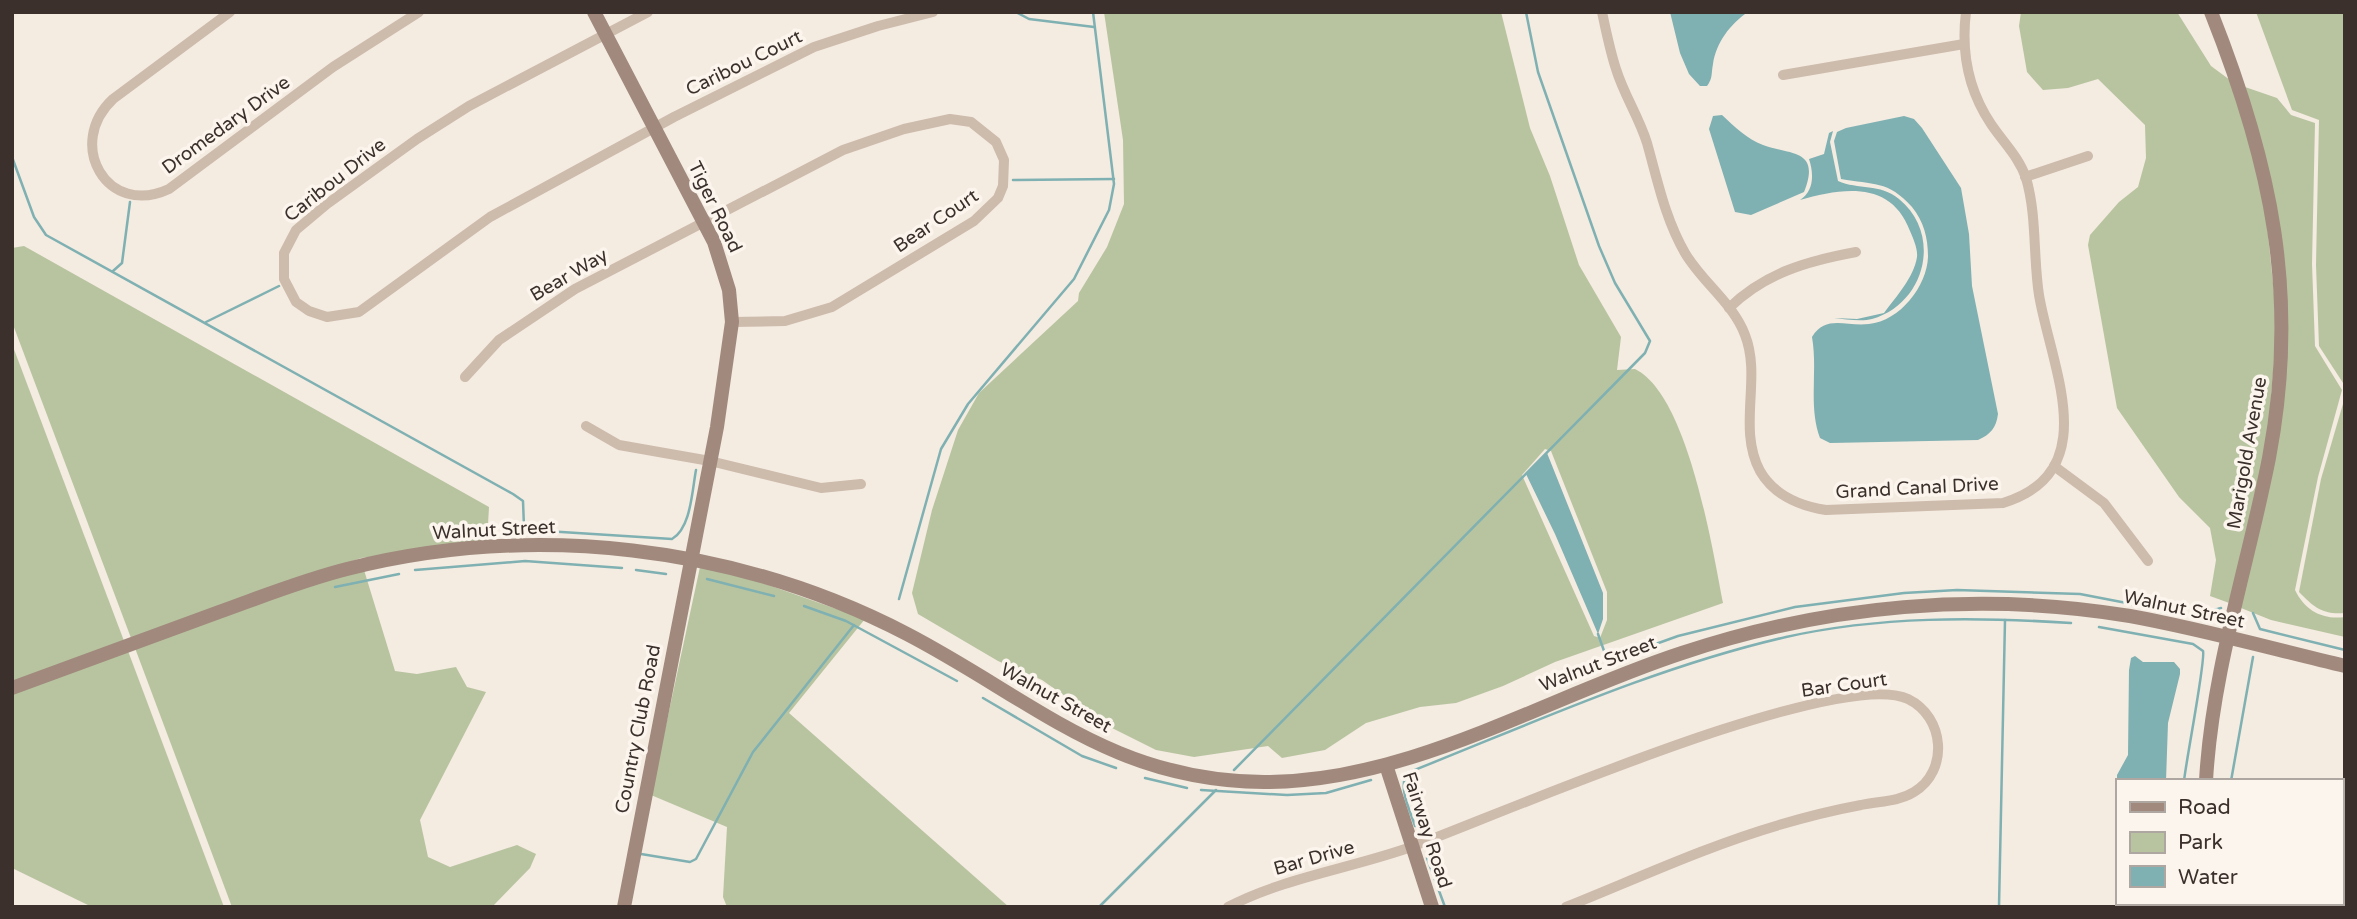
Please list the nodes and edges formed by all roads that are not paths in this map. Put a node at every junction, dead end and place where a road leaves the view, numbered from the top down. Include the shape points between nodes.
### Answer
1 (230, 12) edge
2 (419, 12) edge
3 (594, 12) edge
4 (648, 12) edge
5 (933, 12) edge
6 (1602, 12) edge
7 (1966, 12) edge
8 (2211, 12) edge
9 (606, 35) junction
10 (1964, 44) junction
11 (1783, 75) dead end
12 (654, 128) junction
13 (2088, 156) dead end
14 (2025, 177) junction
15 (703, 222) junction
16 (1856, 252) dead end
17 (1729, 308) junction
18 (732, 323) junction
19 (465, 377) dead end
20 (586, 426) dead end
21 (710, 461) junction
22 (2054, 466) junction
23 (861, 484) dead end
24 (691, 560) junction
25 (2148, 561) dead end
26 (2229, 638) junction
27 (2345, 666) edge
28 (12, 688) edge
29 (1386, 765) junction
30 (2206, 779) edge
31 (1411, 847) junction
32 (624, 907) edge
33 (1228, 907) edge
34 (1432, 907) edge
35 (1566, 907) edge

1 - 2 street, Dromedary Drive via 113,99 101,113 91,149 97,169 113,186 140,196 169,190 333,67
3 - 9 street, Tiger Road
4 - 9 street
5 - 12 street, Caribou Court via 814,47
6 - 17 street, Grand Canal Drive via 1616,70 1639,120 1671,228 1700,277
7 - 10 street, Grand Canal Drive
8 - 26 street, Marigold Avenue via 2259,149 2274,219 2281,300 2273,437
9 - 12 street, Tiger Road
9 - 12 street, Caribou Drive via 469,106 327,204 296,230 286,245 282,271 287,288 296,302 315,314 334,318 354,314 490,217
10 - 11 street
10 - 14 street, Grand Canal Drive via 1979,103
12 - 15 street, Tiger Road
13 - 14 street
14 - 22 street, Grand Canal Drive via 2039,294 2065,413 2063,444
15 - 18 street, Tiger Road via 723,266
15 - 18 street, Bear Court via 843,150 914,126 950,119 971,122 989,133 1003,154 1001,192 974,221 827,309 785,321
15 - 19 street, Bear Way via 536,313 499,340
16 - 17 street via 1798,264 1753,288
17 - 22 street, Grand Canal Drive via 1742,328 1750,355 1752,452 1770,484 1799,504 1837,510 2003,503 2034,488
18 - 21 street, Tiger Road
20 - 21 street via 619,445
21 - 23 street via 821,488
21 - 24 street, Tiger Road
22 - 25 street via 2104,503
24 - 28 street, Walnut Street via 613,549 534,545 455,550 377,562 301,582
24 - 29 street, Walnut Street via 768,578 874,618 1070,732 1141,762 1200,776 1259,782 1331,778
24 - 32 street, Country Club Road
26 - 27 street, Walnut Street
26 - 29 street, Walnut Street via 2130,616 2055,607 1933,605 1851,613 1753,632 1680,653
26 - 30 street, Marigold Avenue via 2216,693
29 - 31 street, Fairway Road
31 - 33 street, Bar Drive via 1272,888
31 - 34 street, Fairway Road
31 - 35 street, Bar Court via 1691,739 1763,717 1888,694 1908,699 1931,720 1938,737 1938,756 1933,773 1914,792 1775,826

